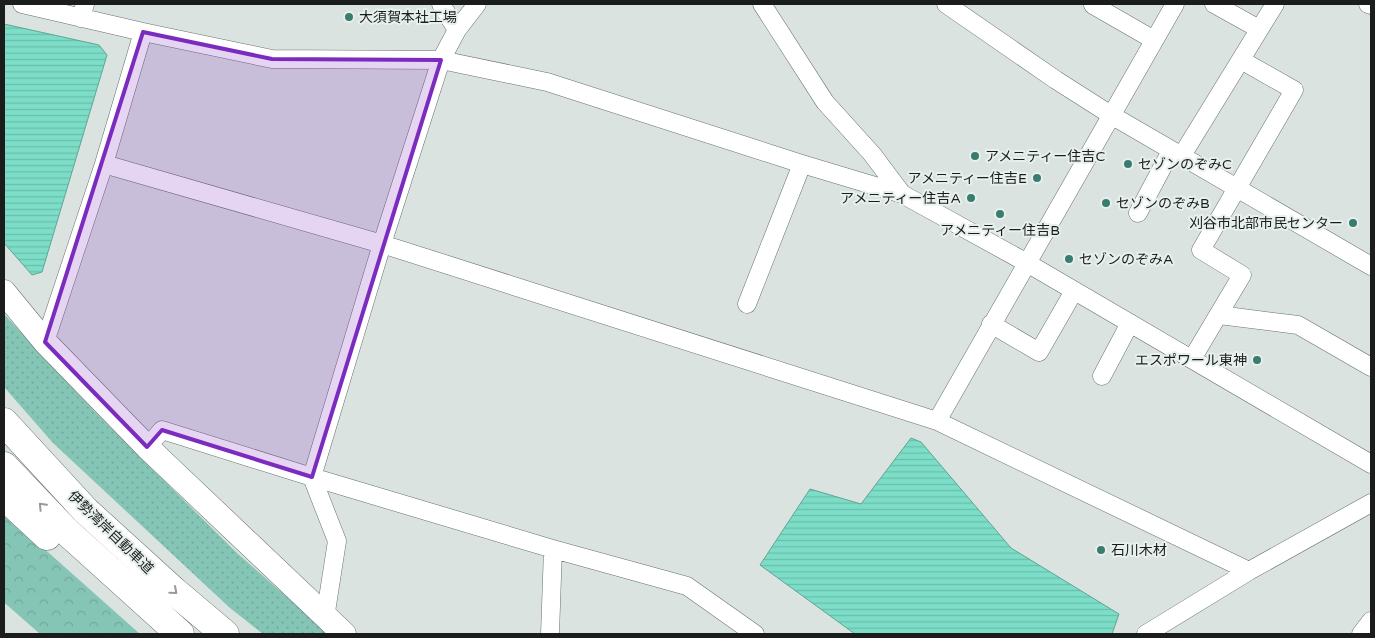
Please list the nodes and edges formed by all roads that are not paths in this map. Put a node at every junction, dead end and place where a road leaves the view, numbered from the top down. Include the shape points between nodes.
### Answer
1 (22, 4) edge
2 (441, 4) edge
3 (477, 4) edge
4 (762, 4) edge
5 (946, 4) edge
6 (1175, 4) edge
7 (1214, 4) edge
8 (1275, 4) edge
9 (1093, 5) dead end
10 (83, 11) edge
11 (1259, 29) junction
12 (458, 30) junction
13 (143, 32) junction
14 (1154, 40) junction
15 (441, 60) junction
16 (1241, 60) junction
17 (1111, 115) junction
18 (1176, 154) junction
19 (104, 164) junction
20 (802, 164) junction
21 (1236, 189) junction
22 (902, 194) junction
23 (1138, 213) dead end
24 (382, 244) junction
25 (1027, 263) junction
26 (1371, 266) edge
27 (1074, 291) junction
28 (4, 292) edge
29 (746, 304) dead end
30 (1219, 315) junction
31 (1130, 323) junction
32 (991, 324) junction
33 (45, 342) junction
34 (1192, 359) junction
35 (1371, 367) edge
36 (1102, 376) dead end
37 (937, 421) junction
38 (4, 422) edge
39 (147, 447) junction
40 (1371, 464) edge
41 (4, 466) edge
42 (312, 477) junction
43 (4, 496) edge
44 (1371, 503) edge
45 (553, 549) junction
46 (1249, 571) junction
47 (325, 618) junction
48 (1371, 620) edge
49 (1152, 633) edge
50 (158, 634) edge
51 (180, 634) edge
52 (226, 634) edge
53 (344, 634) edge
54 (550, 634) edge
55 (755, 634) edge
56 (1361, 634) edge

1 - 10 street
2 - 12 street
3 - 12 street
4 - 22 street via 825,102 872,154
5 - 17 street
6 - 14 street
7 - 11 street
8 - 11 street
9 - 14 street
10 - 13 street
11 - 16 street
12 - 15 street
13 - 15 street via 272,59
13 - 19 street
14 - 17 street
15 - 20 street via 547,82
15 - 24 street
16 - 18 street
16 - 21 street via 1294,90
17 - 18 street
17 - 25 street
18 - 21 street
18 - 23 street
19 - 24 street
19 - 33 street
20 - 22 street
20 - 29 street
21 - 26 street
21 - 30 street via 1201,250 1242,275
22 - 25 street
24 - 37 street
24 - 42 street
25 - 27 street
25 - 32 street
27 - 31 street
27 - 32 street via 1039,352
28 - 33 street
30 - 34 street
30 - 35 street via 1298,325
31 - 34 street
31 - 36 street
32 - 37 street
33 - 39 street
34 - 40 street
37 - 46 street
38 -> 52 highway, 伊勢湾岸自動車道 via 86,511
39 - 42 street via 162,430
39 - 47 street
51 -> 41 highway, 伊勢湾岸自動車道 via 66,531
42 - 45 street
42 - 47 street via 336,541
43 - 50 highway
44 - 46 street
45 - 54 street
45 - 55 street via 687,586
46 - 49 street
47 - 53 street
48 - 56 street

